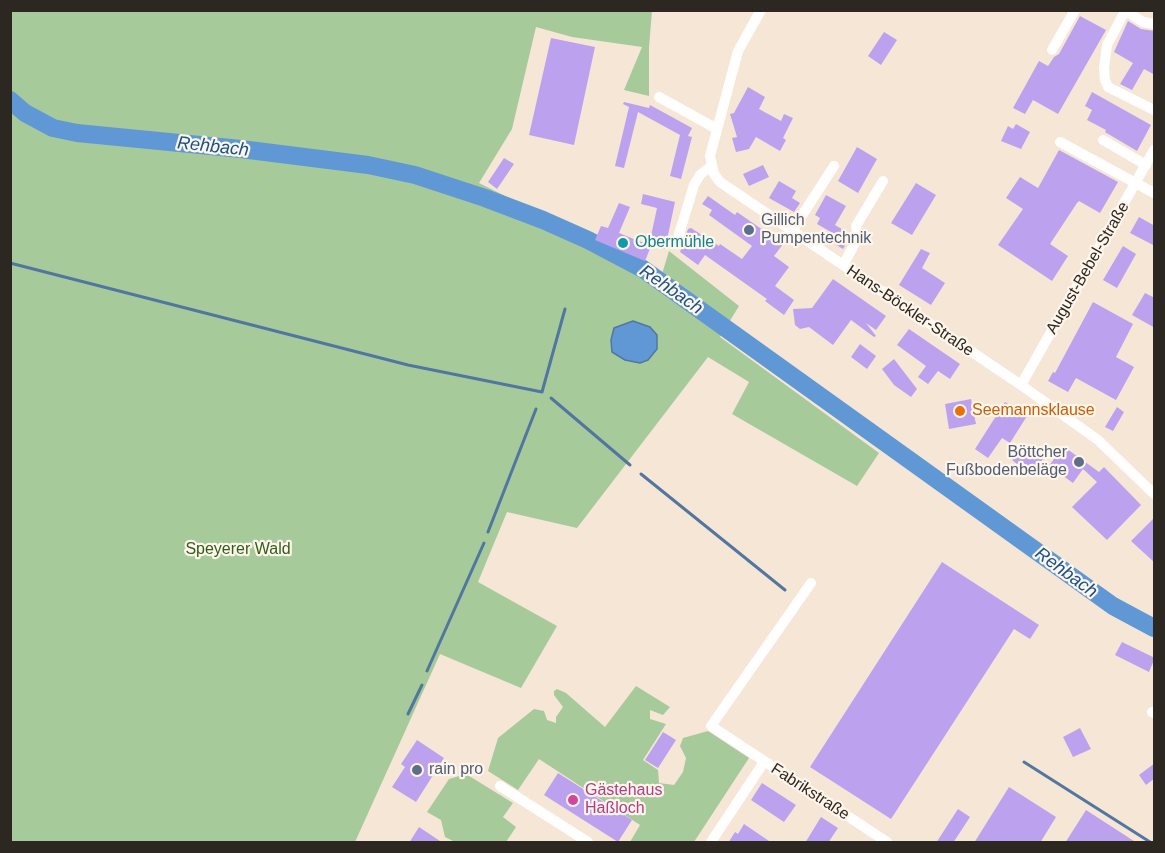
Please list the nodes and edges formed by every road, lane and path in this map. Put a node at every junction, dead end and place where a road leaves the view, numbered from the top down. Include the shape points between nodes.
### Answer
1 (761, 10) edge
2 (1075, 10) edge
3 (1155, 24) edge
4 (1052, 50) dead end
5 (659, 97) dead end
6 (1155, 110) edge
7 (717, 129) junction
8 (1103, 140) dead end
9 (1060, 142) dead end
10 (1155, 150) edge
11 (1146, 165) junction
12 (711, 166) junction
13 (834, 166) dead end
14 (883, 181) dead end
15 (1136, 183) junction
16 (1155, 193) edge
17 (792, 231) junction
18 (676, 244) dead end
19 (843, 265) junction
20 (1021, 385) junction
21 (1155, 494) edge
22 (811, 583) dead end
23 (764, 762) junction
24 (500, 786) dead end
25 (588, 843) edge
26 (711, 843) edge
27 (886, 843) edge

1 - 7 street via 738,51
2 - 4 street
3 - 6 street via 1124,14 1107,45 1104,68 1108,87
5 - 7 street
7 - 12 street
8 - 11 street
9 - 15 street
10 - 11 street, August-Bebel-Straße
11 - 15 street, August-Bebel-Straße
12 - 17 street, Hans-Böckler-Straße via 720,182
12 - 18 street via 694,185
13 - 17 street
14 - 19 street via 856,226 858,238
15 - 16 street
15 - 20 street, August-Bebel-Straße
17 - 19 street, Hans-Böckler-Straße
19 - 20 street, Hans-Böckler-Straße
20 - 21 street, Hans-Böckler-Straße via 1098,440
22 - 23 street, Fabrikstraße via 711,726
23 - 26 street
23 - 27 street, Fabrikstraße
24 - 25 street

